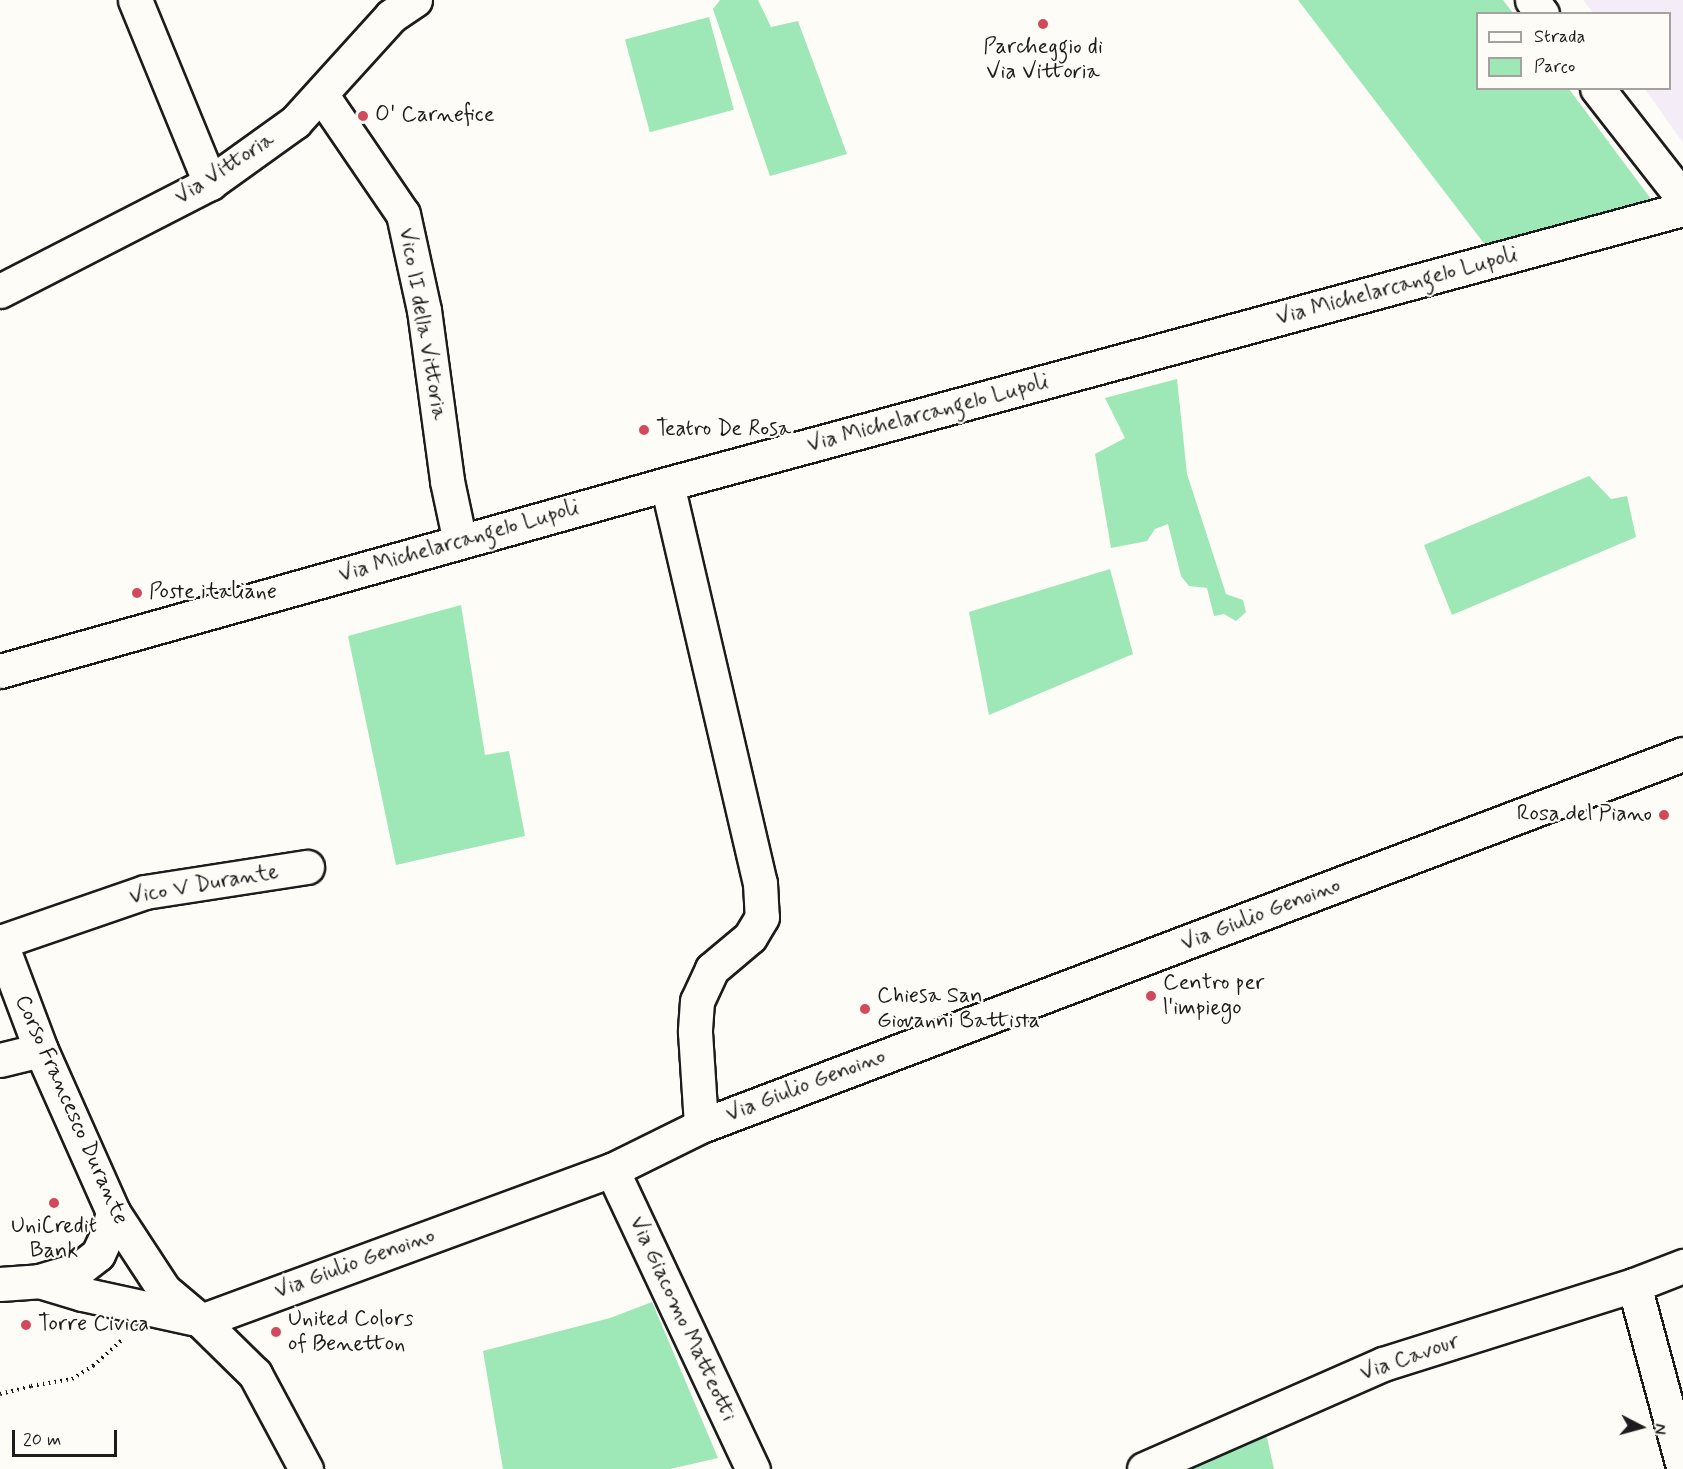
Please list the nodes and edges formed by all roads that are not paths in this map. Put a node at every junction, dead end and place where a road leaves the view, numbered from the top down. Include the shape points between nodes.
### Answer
1 (135, 0) edge
2 (415, 0) edge
3 (1599, 90) edge
4 (321, 94) junction
5 (210, 183) junction
6 (1683, 198) edge
7 (1683, 209) edge
8 (0, 291) edge
9 (668, 484) junction
10 (460, 542) junction
11 (0, 671) edge
12 (1683, 754) edge
13 (306, 867) dead end
14 (0, 942) edge
15 (41, 1050) junction
16 (0, 1060) edge
17 (701, 1126) junction
18 (612, 1170) junction
19 (112, 1212) junction
20 (1683, 1266) edge
21 (39, 1281) junction
22 (0, 1284) edge
23 (1634, 1285) junction
24 (200, 1320) junction
25 (1683, 1466) edge
26 (306, 1469) edge
27 (753, 1469) edge
28 (1144, 1469) edge

1 - 5 street
2 - 4 street, Via Vittoria via 391,16
3 - 6 street
4 - 5 street, Via Vittoria via 295,122
4 - 10 street, Vico II della Vittoria via 403,214 424,310 447,481
5 - 8 street, Via Vittoria
7 - 9 street, Via Michelarcangelo Lupoli
9 - 10 street, Via Michelarcangelo Lupoli
9 - 17 street via 760,883 762,917 750,937 712,969 697,1001
10 - 11 street, Via Michelarcangelo Lupoli
12 - 17 street, Via Giulio Genoino
13 - 14 street, Vico V Durante via 145,892
14 - 15 street, Corso Francesco Durante
15 - 16 street
15 - 19 street, Corso Francesco Durante
17 - 18 street, Via Giulio Genoino
18 - 24 street, Via Giulio Genoino
18 - 27 street, Via Giacomo Matteotti
19 - 21 street via 98,1254 80,1269
19 - 24 street, Corso Francesco Durante via 164,1290
20 - 23 street, Via Cavour
21 - 22 street
21 - 24 street
23 - 25 street
23 - 28 street, Via Cavour via 1383,1364
24 - 26 street, Corso Francesco Durante via 255,1374

